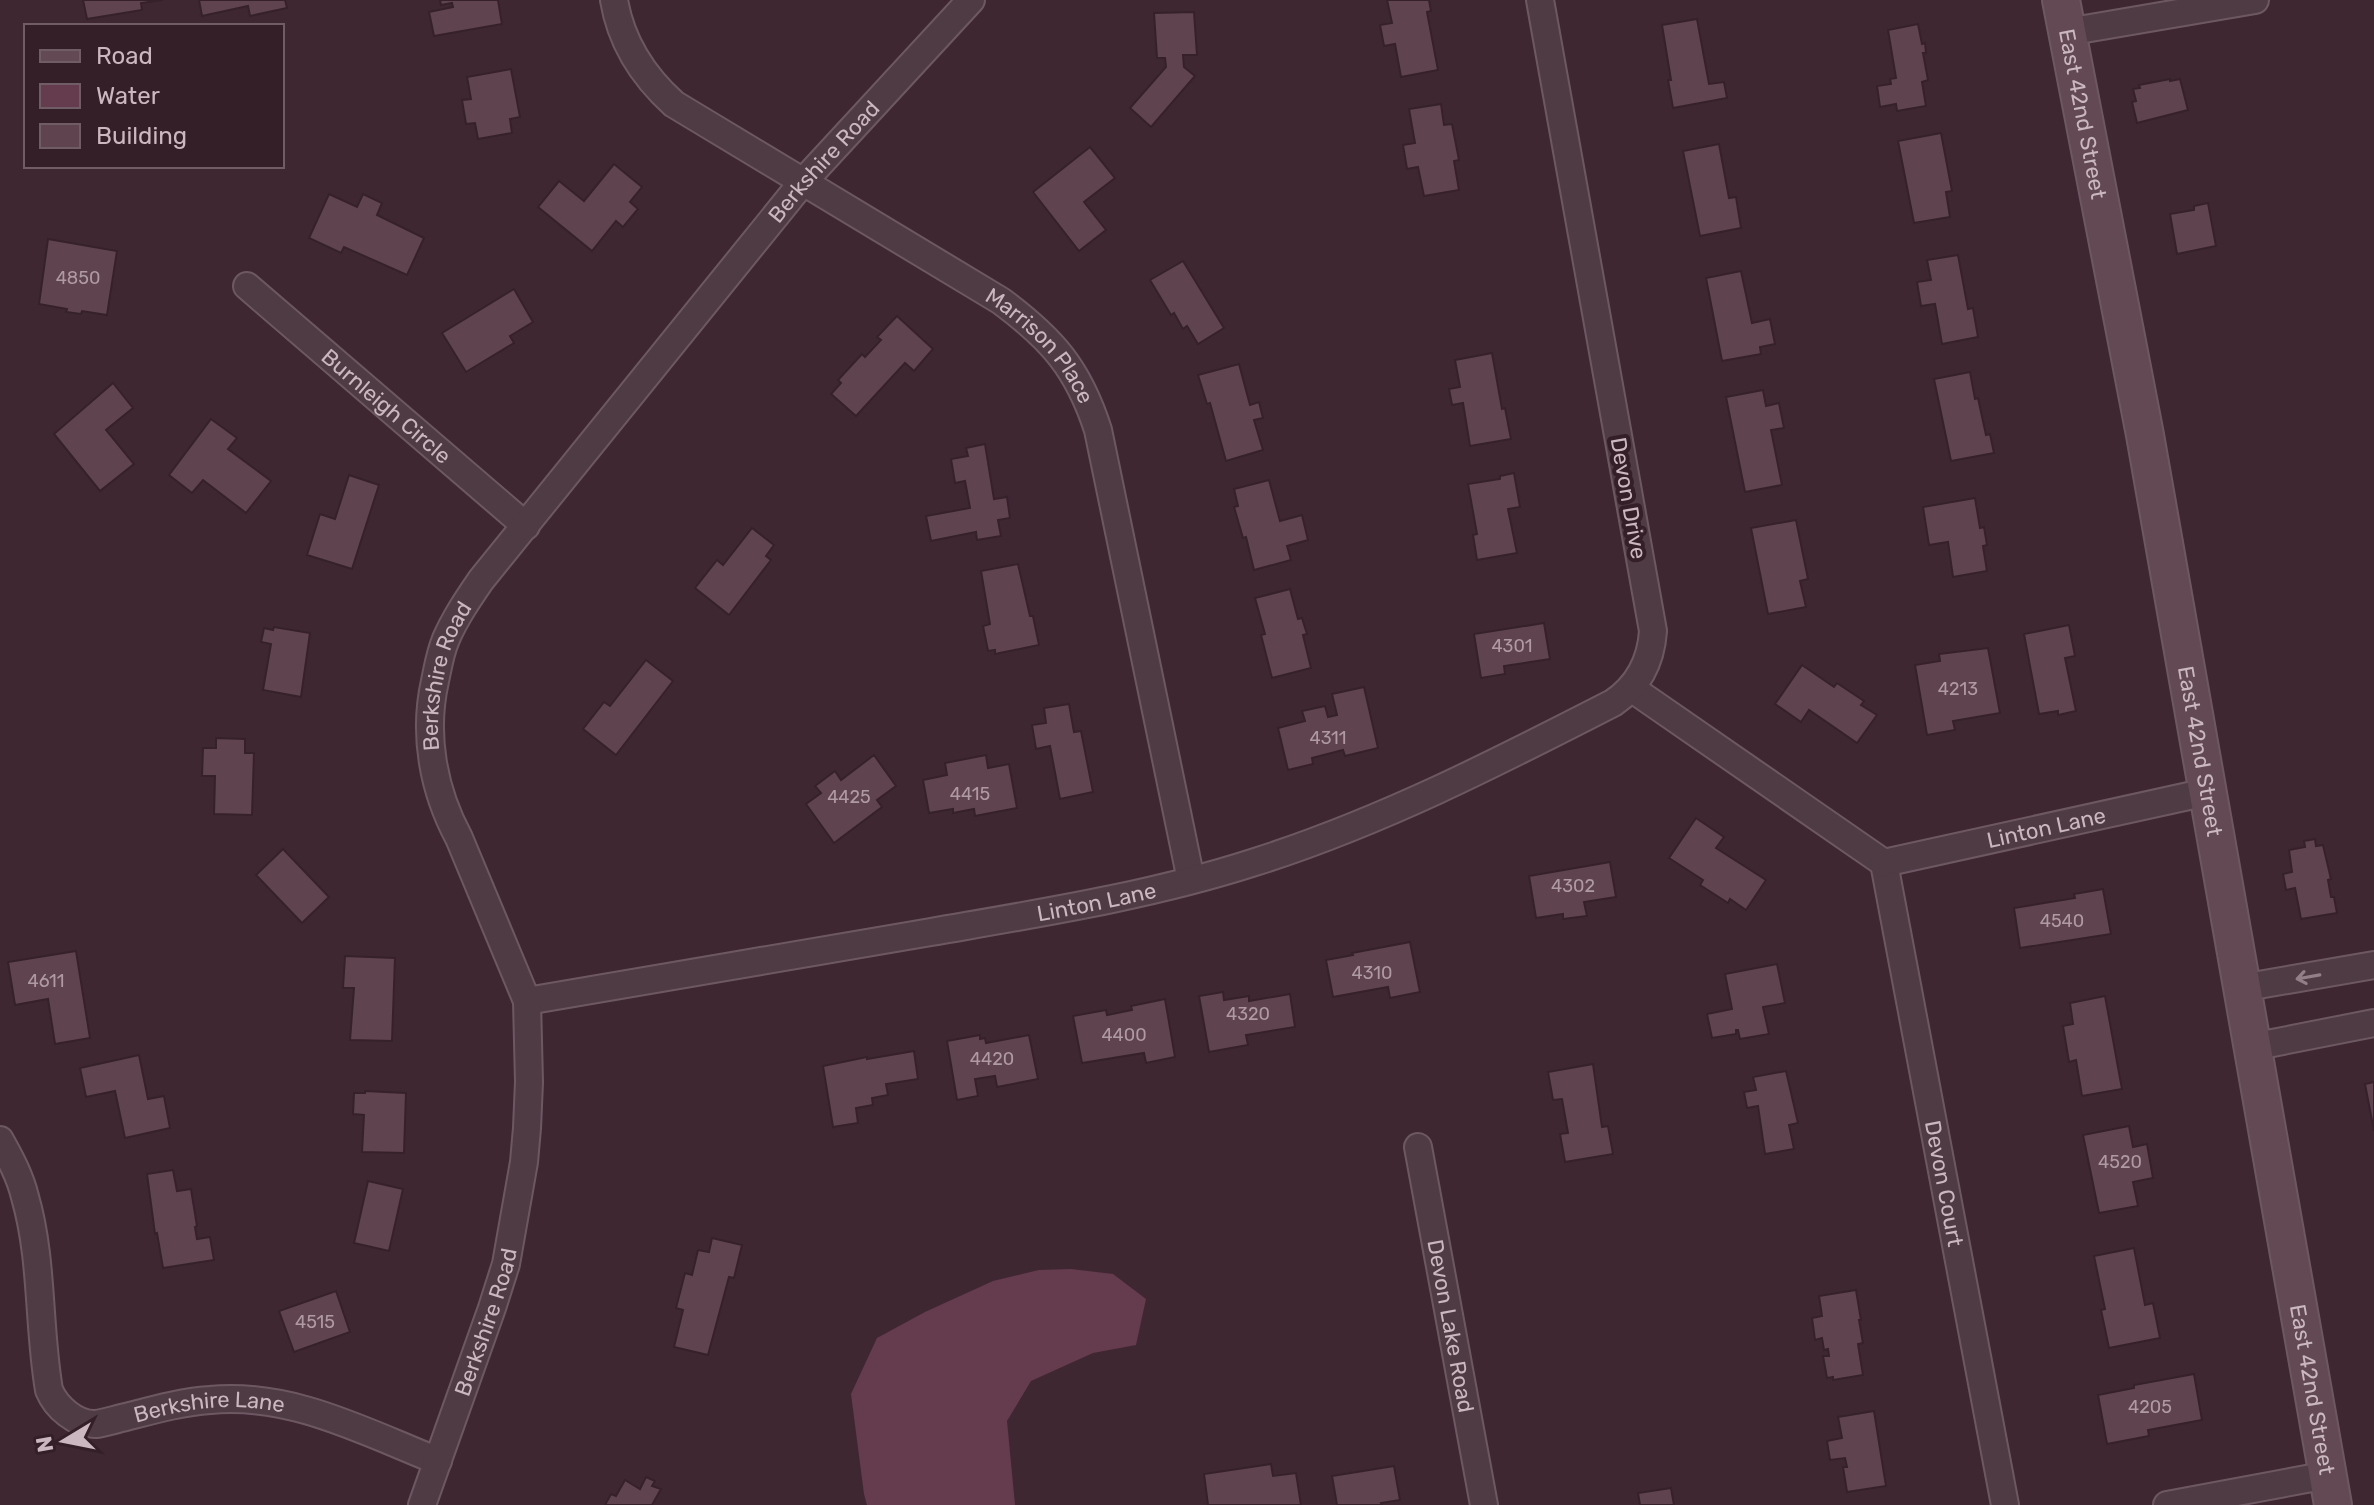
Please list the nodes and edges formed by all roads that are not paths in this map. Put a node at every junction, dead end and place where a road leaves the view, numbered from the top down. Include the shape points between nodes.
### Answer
1 (614, 0) edge
2 (971, 0) edge
3 (1540, 0) edge
4 (2255, 0) edge
5 (2064, 16) edge
6 (802, 183) junction
7 (247, 286) dead end
8 (526, 526) junction
9 (1631, 688) junction
10 (2207, 792) junction
11 (1884, 863) junction
12 (1191, 880) junction
13 (2374, 965) edge
14 (2241, 988) junction
15 (527, 1001) junction
16 (2374, 1023) edge
17 (2252, 1047) junction
18 (0, 1140) edge
19 (1418, 1147) dead end
20 (438, 1461) junction
21 (2331, 1490) edge
22 (422, 1505) edge
23 (1484, 1505) edge
24 (2005, 1505) edge
25 (2167, 1505) edge

1 - 6 street, Marrison Place via 632,53 659,90
2 - 6 street, Berkshire Road
3 - 9 street, Devon Drive via 1653,631 1642,674
4 - 5 street
5 - 10 street, East 42nd Street
6 - 8 street, Berkshire Road
6 - 12 street, Marrison Place via 1020,314 1055,346 1082,385 1098,430
7 - 8 street, Burnleigh Circle
8 - 15 street, Berkshire Road via 481,580 446,639 429,717 437,785 448,818
9 - 11 street
9 - 12 street, Linton Lane via 1613,703 1410,804 1295,849
10 - 11 street, Linton Lane
10 - 14 street, East 42nd Street
11 - 24 street, Devon Court
12 - 15 street, Linton Lane via 1072,907
13 -> 14 street
14 - 17 street, East 42nd Street
15 - 20 street, Berkshire Road via 527,1128 515,1219 506,1264
16 - 17 street
17 - 21 street, East 42nd Street
18 - 20 street, Berkshire Lane via 26,1199 49,1390 67,1413 95,1424 186,1403 258,1400 327,1416
19 - 23 street, Devon Lake Road
20 - 22 street, Berkshire Road
21 - 25 street

